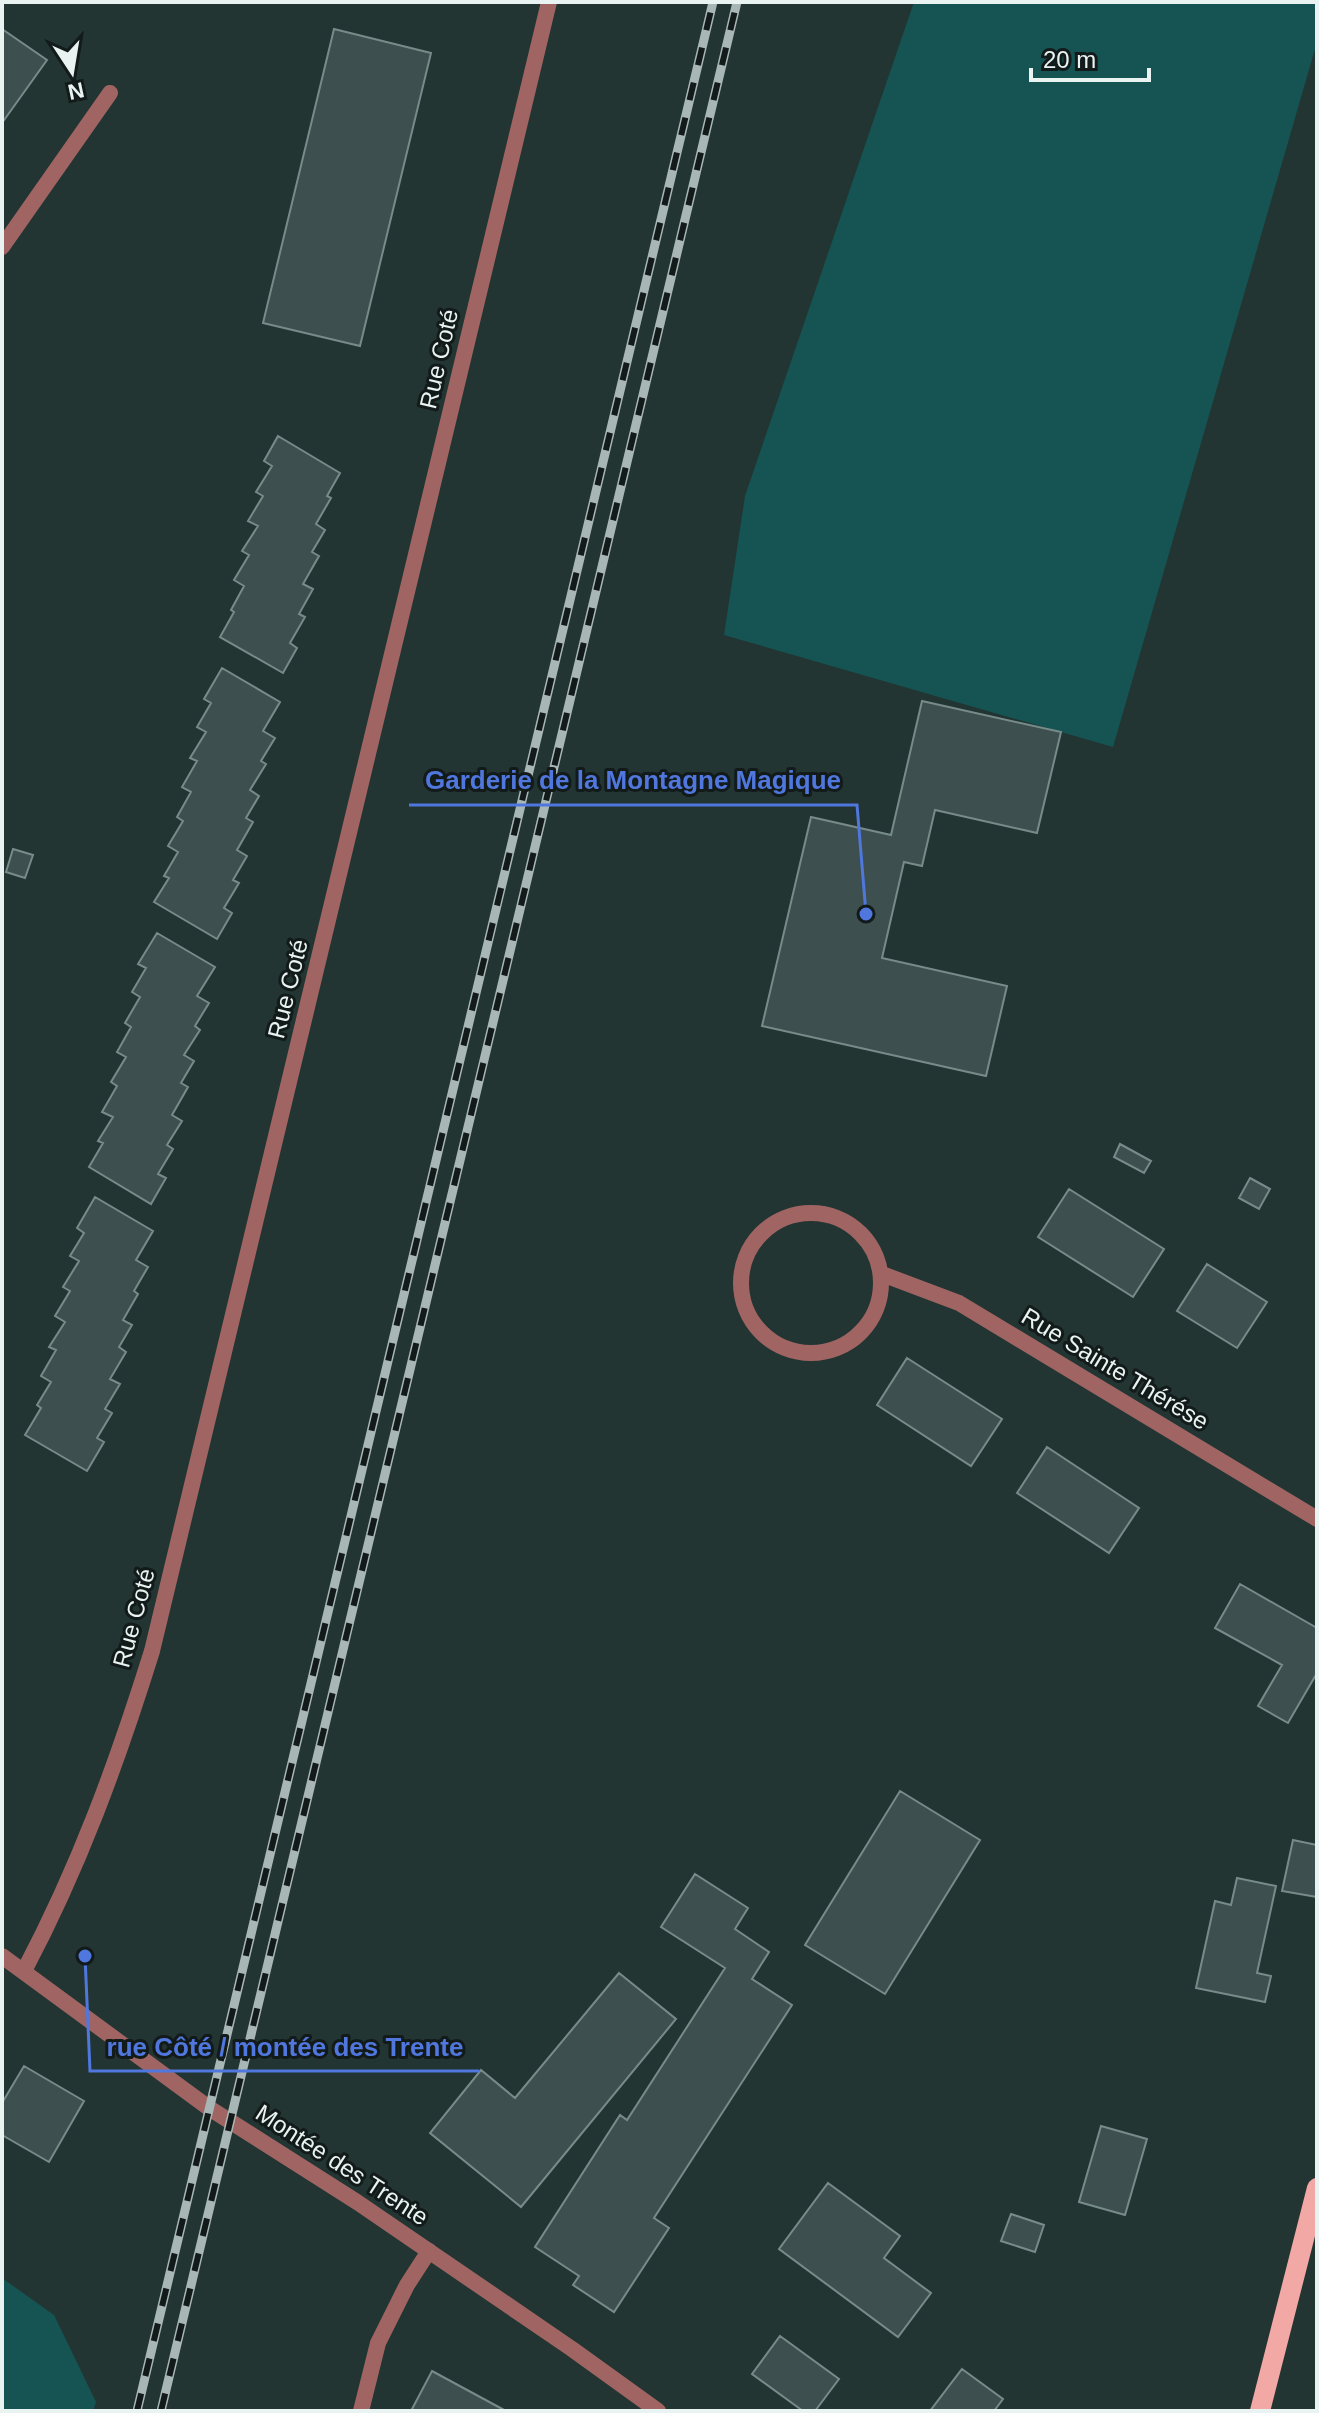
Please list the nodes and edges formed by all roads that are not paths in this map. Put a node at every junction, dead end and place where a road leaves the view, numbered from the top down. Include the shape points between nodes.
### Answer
1 (549, 2) edge
2 (110, 93) dead end
3 (2, 247) edge
4 (882, 1274) junction
5 (1317, 1519) edge
6 (2, 1956) edge
7 (24, 1971) junction
8 (1317, 2188) edge
9 (429, 2251) junction
10 (361, 2411) edge
11 (658, 2411) edge
12 (1260, 2411) edge

1 - 7 street, Rue Coté via 152,1651 99,1808
2 - 3 street
4 - 4 street via 876,1252 844,1220 800,1213 761,1233 748,1252 741,1275 743,1299 751,1321 767,1338 789,1350 835,1350 872,1320
4 - 5 street, Rue Sainte Thérése via 959,1303
6 - 7 street, Montée des Trente
7 - 9 street, Montée des Trente via 209,2108
8 - 12 main road
9 - 10 street via 378,2343
9 - 11 street, Montée des Trente

